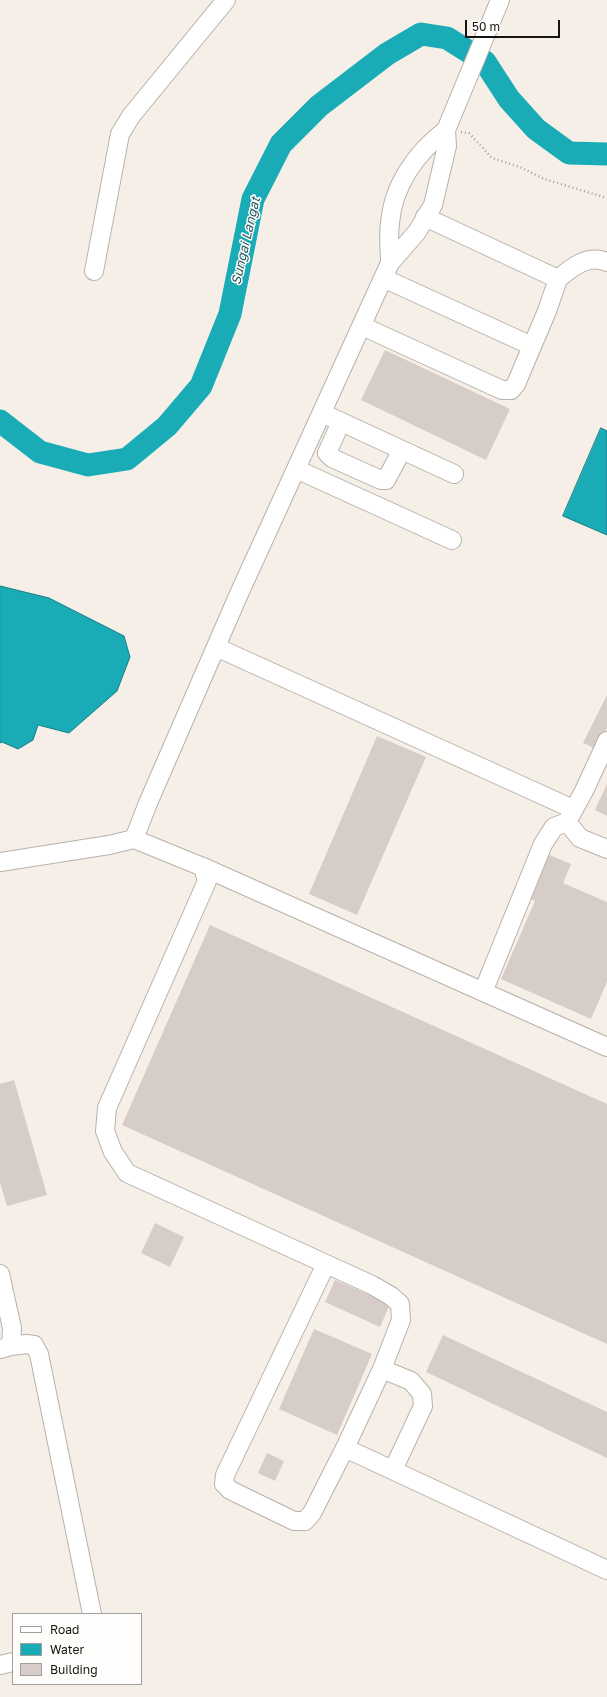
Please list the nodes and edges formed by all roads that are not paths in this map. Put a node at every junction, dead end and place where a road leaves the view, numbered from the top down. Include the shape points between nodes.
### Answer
1 (226, 0) edge
2 (500, 0) edge
3 (449, 126) junction
4 (425, 217) junction
5 (607, 262) edge
6 (387, 270) junction
7 (94, 271) dead end
8 (558, 279) junction
9 (362, 326) junction
10 (532, 346) junction
11 (322, 413) junction
12 (341, 422) junction
13 (402, 450) junction
14 (296, 469) junction
15 (454, 474) dead end
16 (452, 540) dead end
17 (216, 647) junction
18 (607, 741) edge
19 (570, 816) junction
20 (134, 839) junction
21 (607, 849) edge
22 (0, 862) edge
23 (203, 867) junction
24 (483, 992) junction
25 (607, 1047) edge
26 (326, 1264) junction
27 (0, 1274) edge
28 (5, 1347) edge
29 (382, 1368) junction
30 (345, 1448) junction
31 (393, 1470) junction
32 (607, 1570) edge
33 (92, 1613) edge
34 (12, 1662) edge
35 (0, 1665) edge

1 - 7 street via 131,116 120,134
2 - 3 street
3 - 4 street via 447,146 433,205
3 - 6 street via 414,161 398,190 390,222
4 - 6 street via 417,232
4 - 8 street
5 - 8 street via 585,261 571,267
6 - 9 street
6 - 10 street
8 - 10 street
9 - 10 street via 502,390 511,390 516,384
9 - 11 street
11 - 12 street
11 - 14 street
12 - 13 street
12 - 13 street via 327,453 332,458 386,480
13 - 15 street
14 - 16 street
14 - 17 street
17 - 19 street
17 - 20 street
18 - 19 street
19 - 21 street via 580,838
19 - 24 street via 554,826 543,844
20 - 22 street
20 - 23 street
23 - 24 street
23 - 26 street via 207,881 107,1108 105,1131 113,1152 127,1173
24 - 25 street
26 - 29 street via 372,1285 400,1304 401,1320
26 - 30 street via 225,1474 224,1484 230,1490 294,1521 305,1521 312,1513
27 - 28 street via 12,1328
28 - 33 street via 34,1345 39,1354
29 - 30 street
29 - 31 street via 411,1381 422,1394 423,1406
30 - 31 street
31 - 32 street
34 - 35 street

